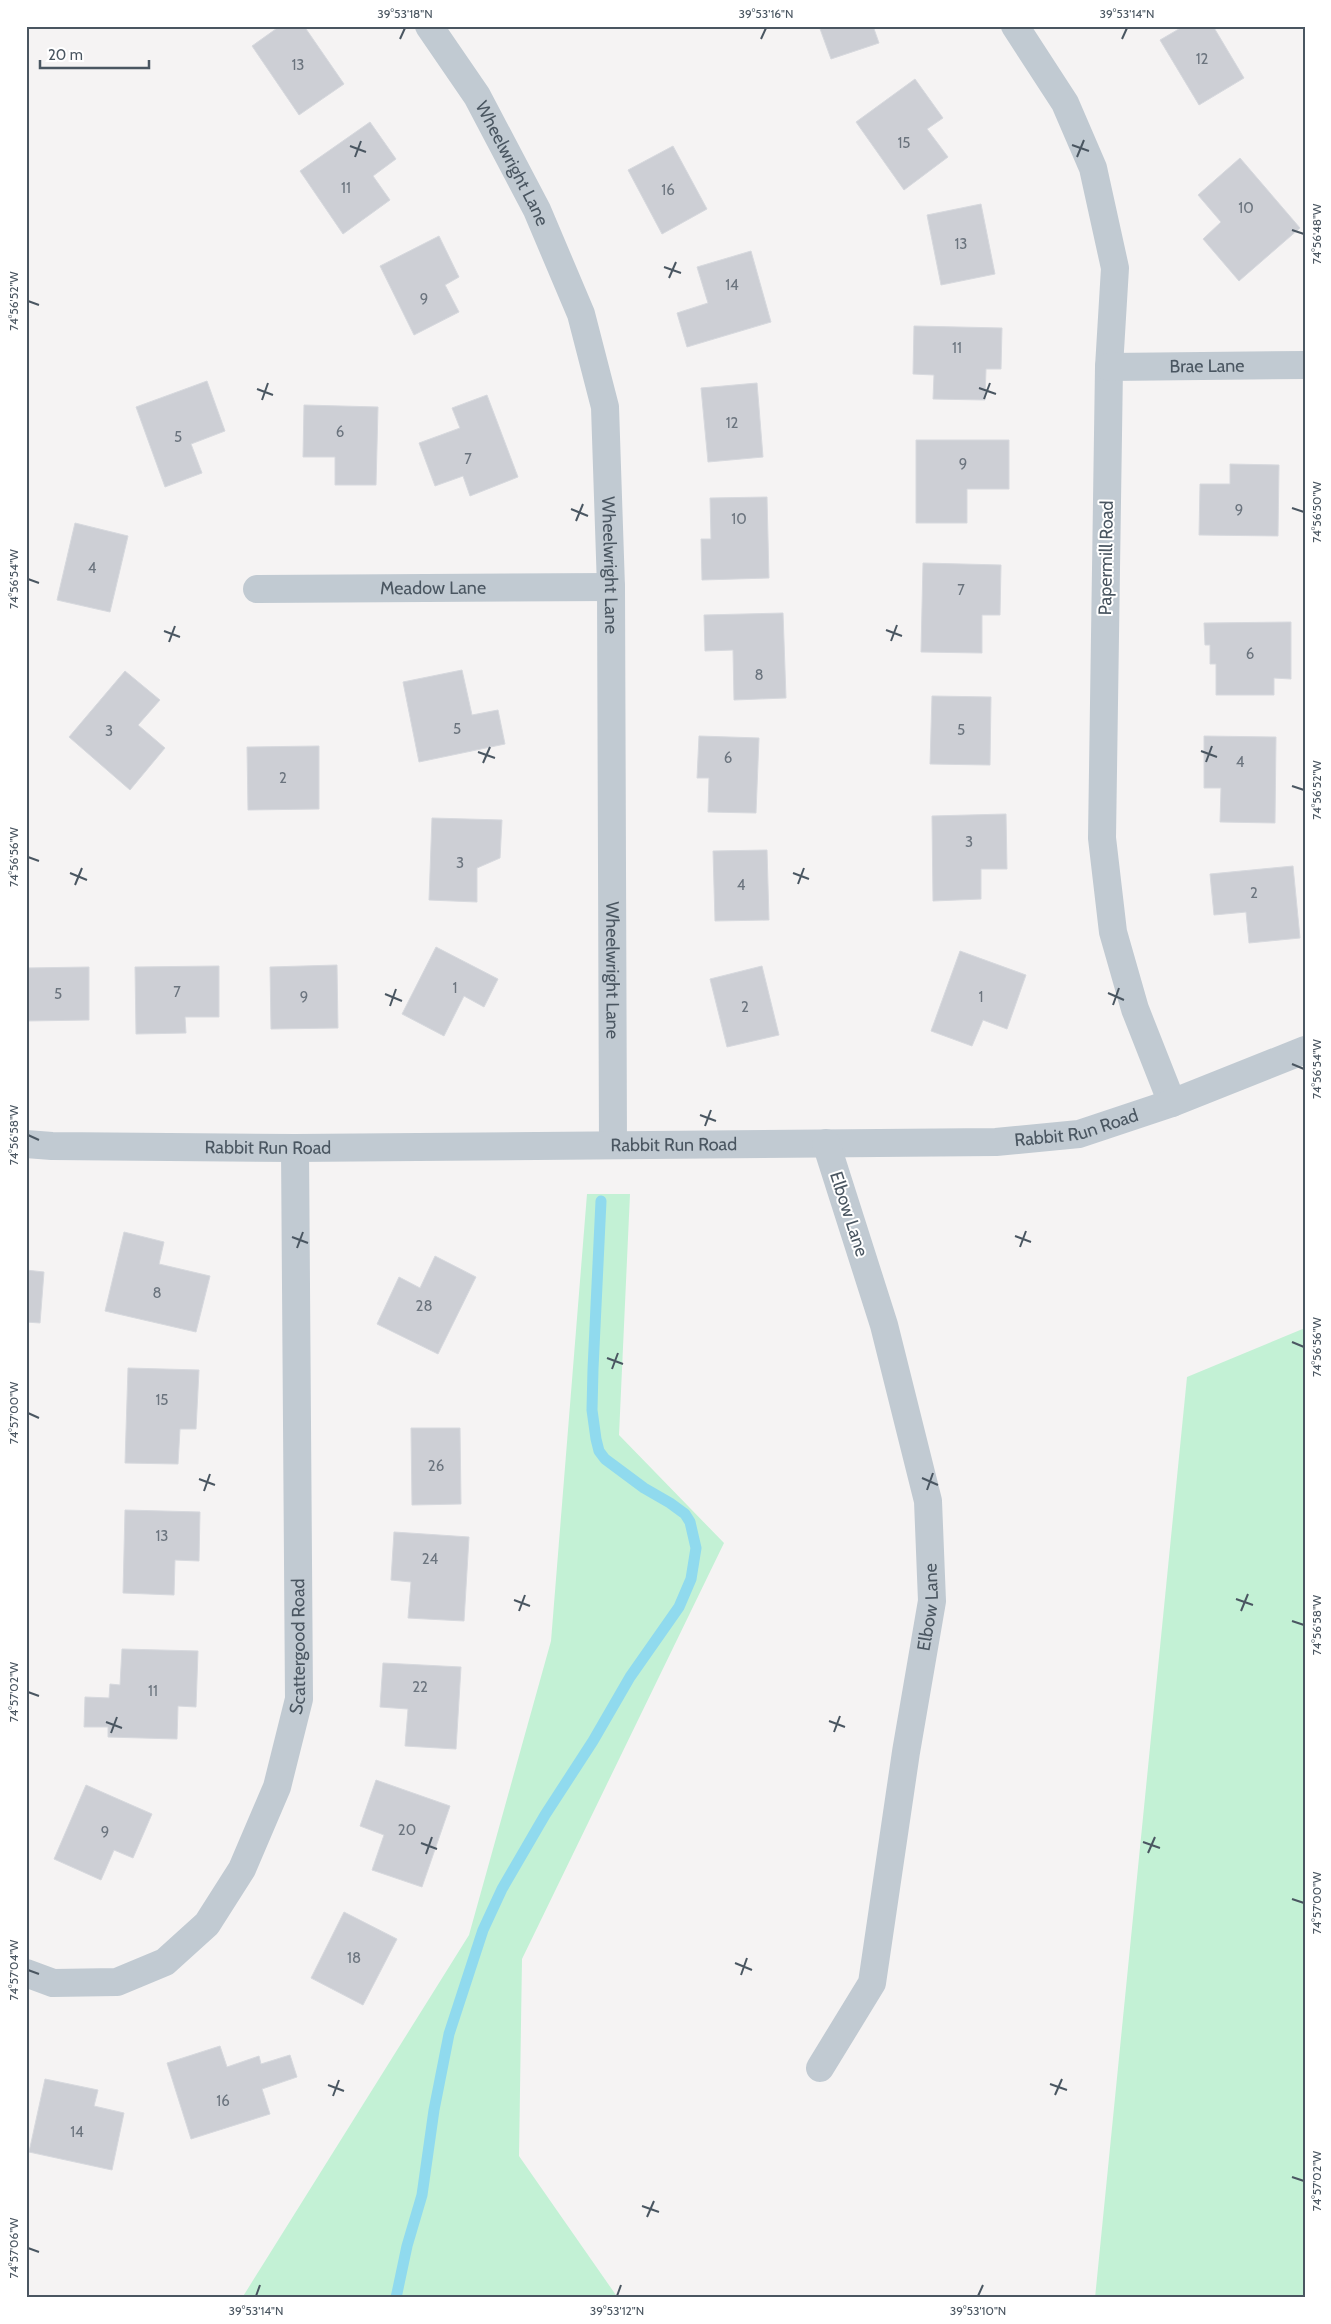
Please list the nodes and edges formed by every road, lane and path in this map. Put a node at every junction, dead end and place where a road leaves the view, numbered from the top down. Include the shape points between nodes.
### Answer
1 (429, 26) edge
2 (1015, 26) edge
3 (1305, 365) edge
4 (1109, 367) junction
5 (610, 587) junction
6 (257, 589) dead end
7 (1305, 1050) edge
8 (1172, 1102) junction
9 (826, 1143) junction
10 (26, 1144) edge
11 (613, 1145) junction
12 (294, 1148) junction
13 (26, 1973) edge
14 (820, 2068) dead end

1 - 5 street, Wheelwright Lane via 477,96 537,210 581,314 605,407
2 - 4 street, Papermill Road via 1065,102 1093,168 1115,268
3 - 4 street, Brae Lane
4 - 8 street, Papermill Road via 1102,838 1113,932 1135,1009
5 - 6 street, Meadow Lane
5 - 11 street, Wheelwright Lane
7 - 8 street, Rabbit Run Road
8 - 9 street, Rabbit Run Road via 1079,1134 996,1142
9 - 11 street, Rabbit Run Road
9 - 14 street, Elbow Lane via 884,1325 928,1501 932,1601 872,1983
10 - 12 street, Rabbit Run Road
11 - 12 street, Rabbit Run Road
12 - 13 street, Scattergood Road via 299,1699 276,1787 242,1869 207,1924 166,1962 116,1982 53,1983

